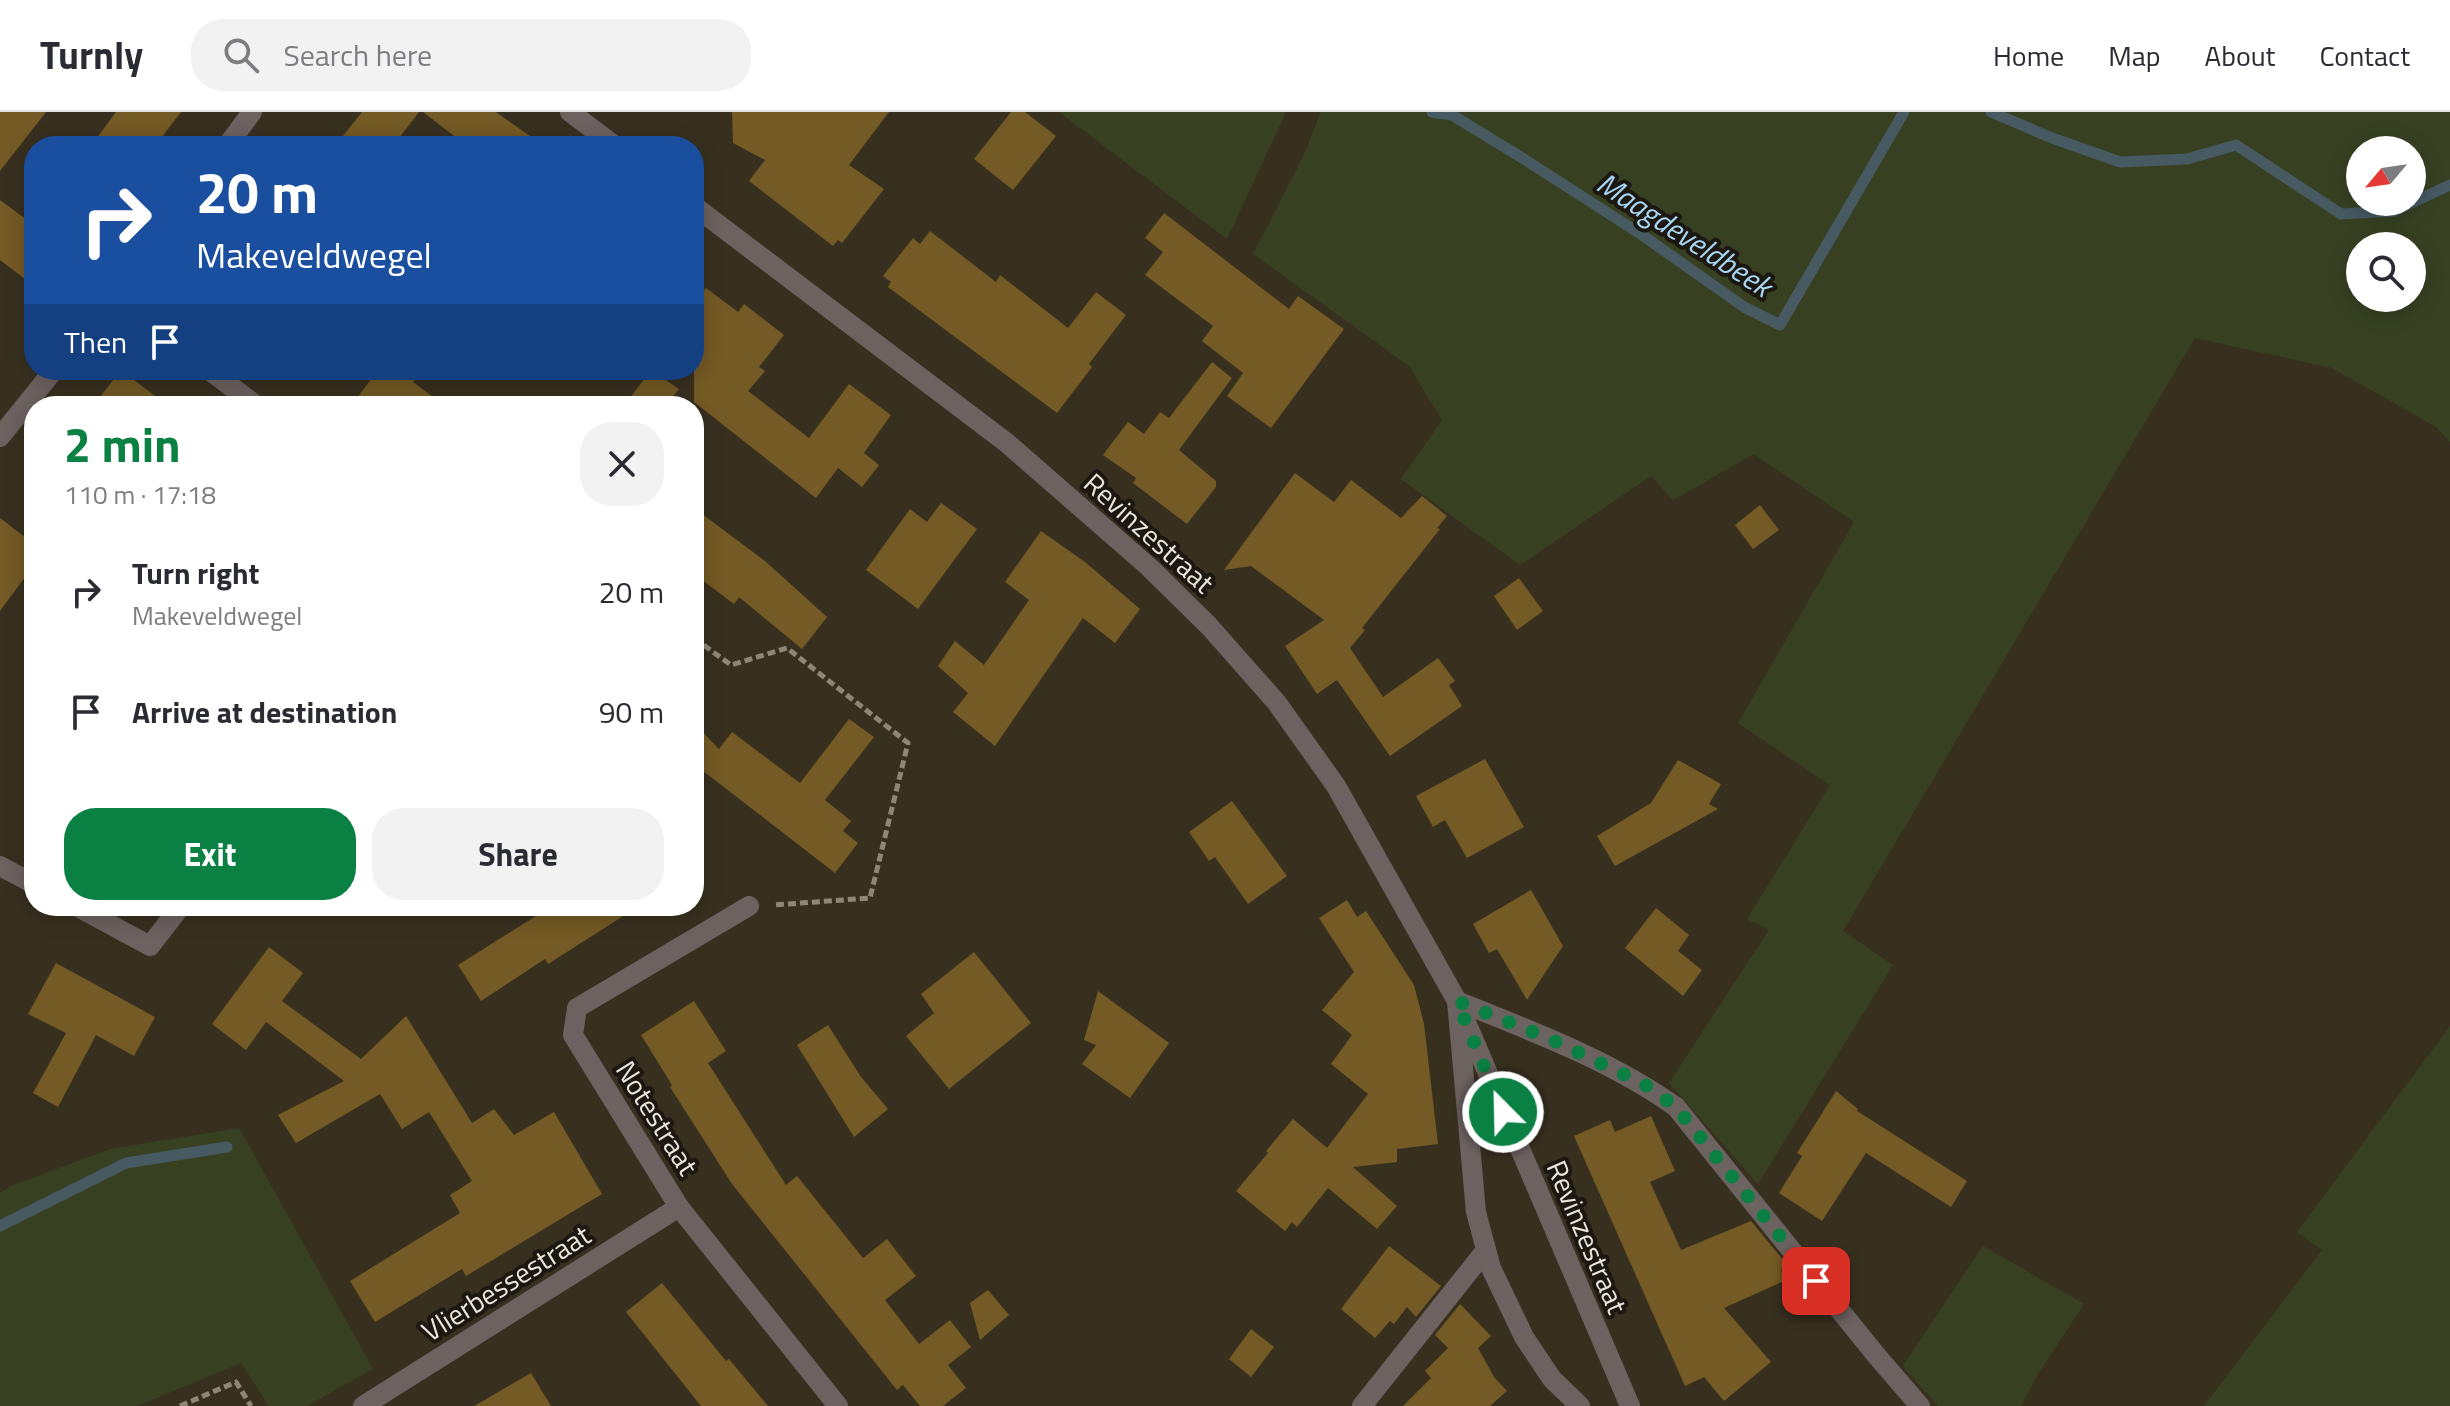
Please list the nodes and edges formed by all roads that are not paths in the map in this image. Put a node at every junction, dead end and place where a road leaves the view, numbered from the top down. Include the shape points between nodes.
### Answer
1 (252, 112) edge
2 (570, 112) edge
3 (234, 136) edge
4 (602, 136) edge
5 (704, 214) edge
6 (46, 380) edge
7 (222, 380) edge
8 (33, 396) edge
9 (244, 396) edge
10 (24, 407) edge
11 (0, 437) edge
12 (0, 866) edge
13 (24, 879) edge
14 (749, 906) road end
15 (94, 916) edge
16 (173, 916) edge
17 (1457, 1001) junction
18 (679, 1207) junction
19 (1486, 1250) junction
20 (363, 1406) edge
21 (838, 1406) edge
22 (1362, 1406) edge
23 (1580, 1406) edge
24 (1630, 1406) edge
25 (1920, 1406) edge

1 - 3 street
2 - 4 street
5 - 17 street, Revinzestraat via 1007,443 1209,626 1277,703 1336,786
6 - 8 street
7 - 9 street
10 - 11 street
12 - 13 street
14 - 18 street, Notestraat via 577,1008 573,1035
15 - 16 street via 150,946
17 - 19 street, Revinzestraat via 1476,1212
17 - 24 street, Revinzestraat
17 - 25 street via 1631,1078 1676,1107
18 - 20 street, Vlierbessestraat
18 - 21 street, Notestraat
19 - 22 street
19 - 23 street, Revinzestraat via 1524,1337 1552,1379

